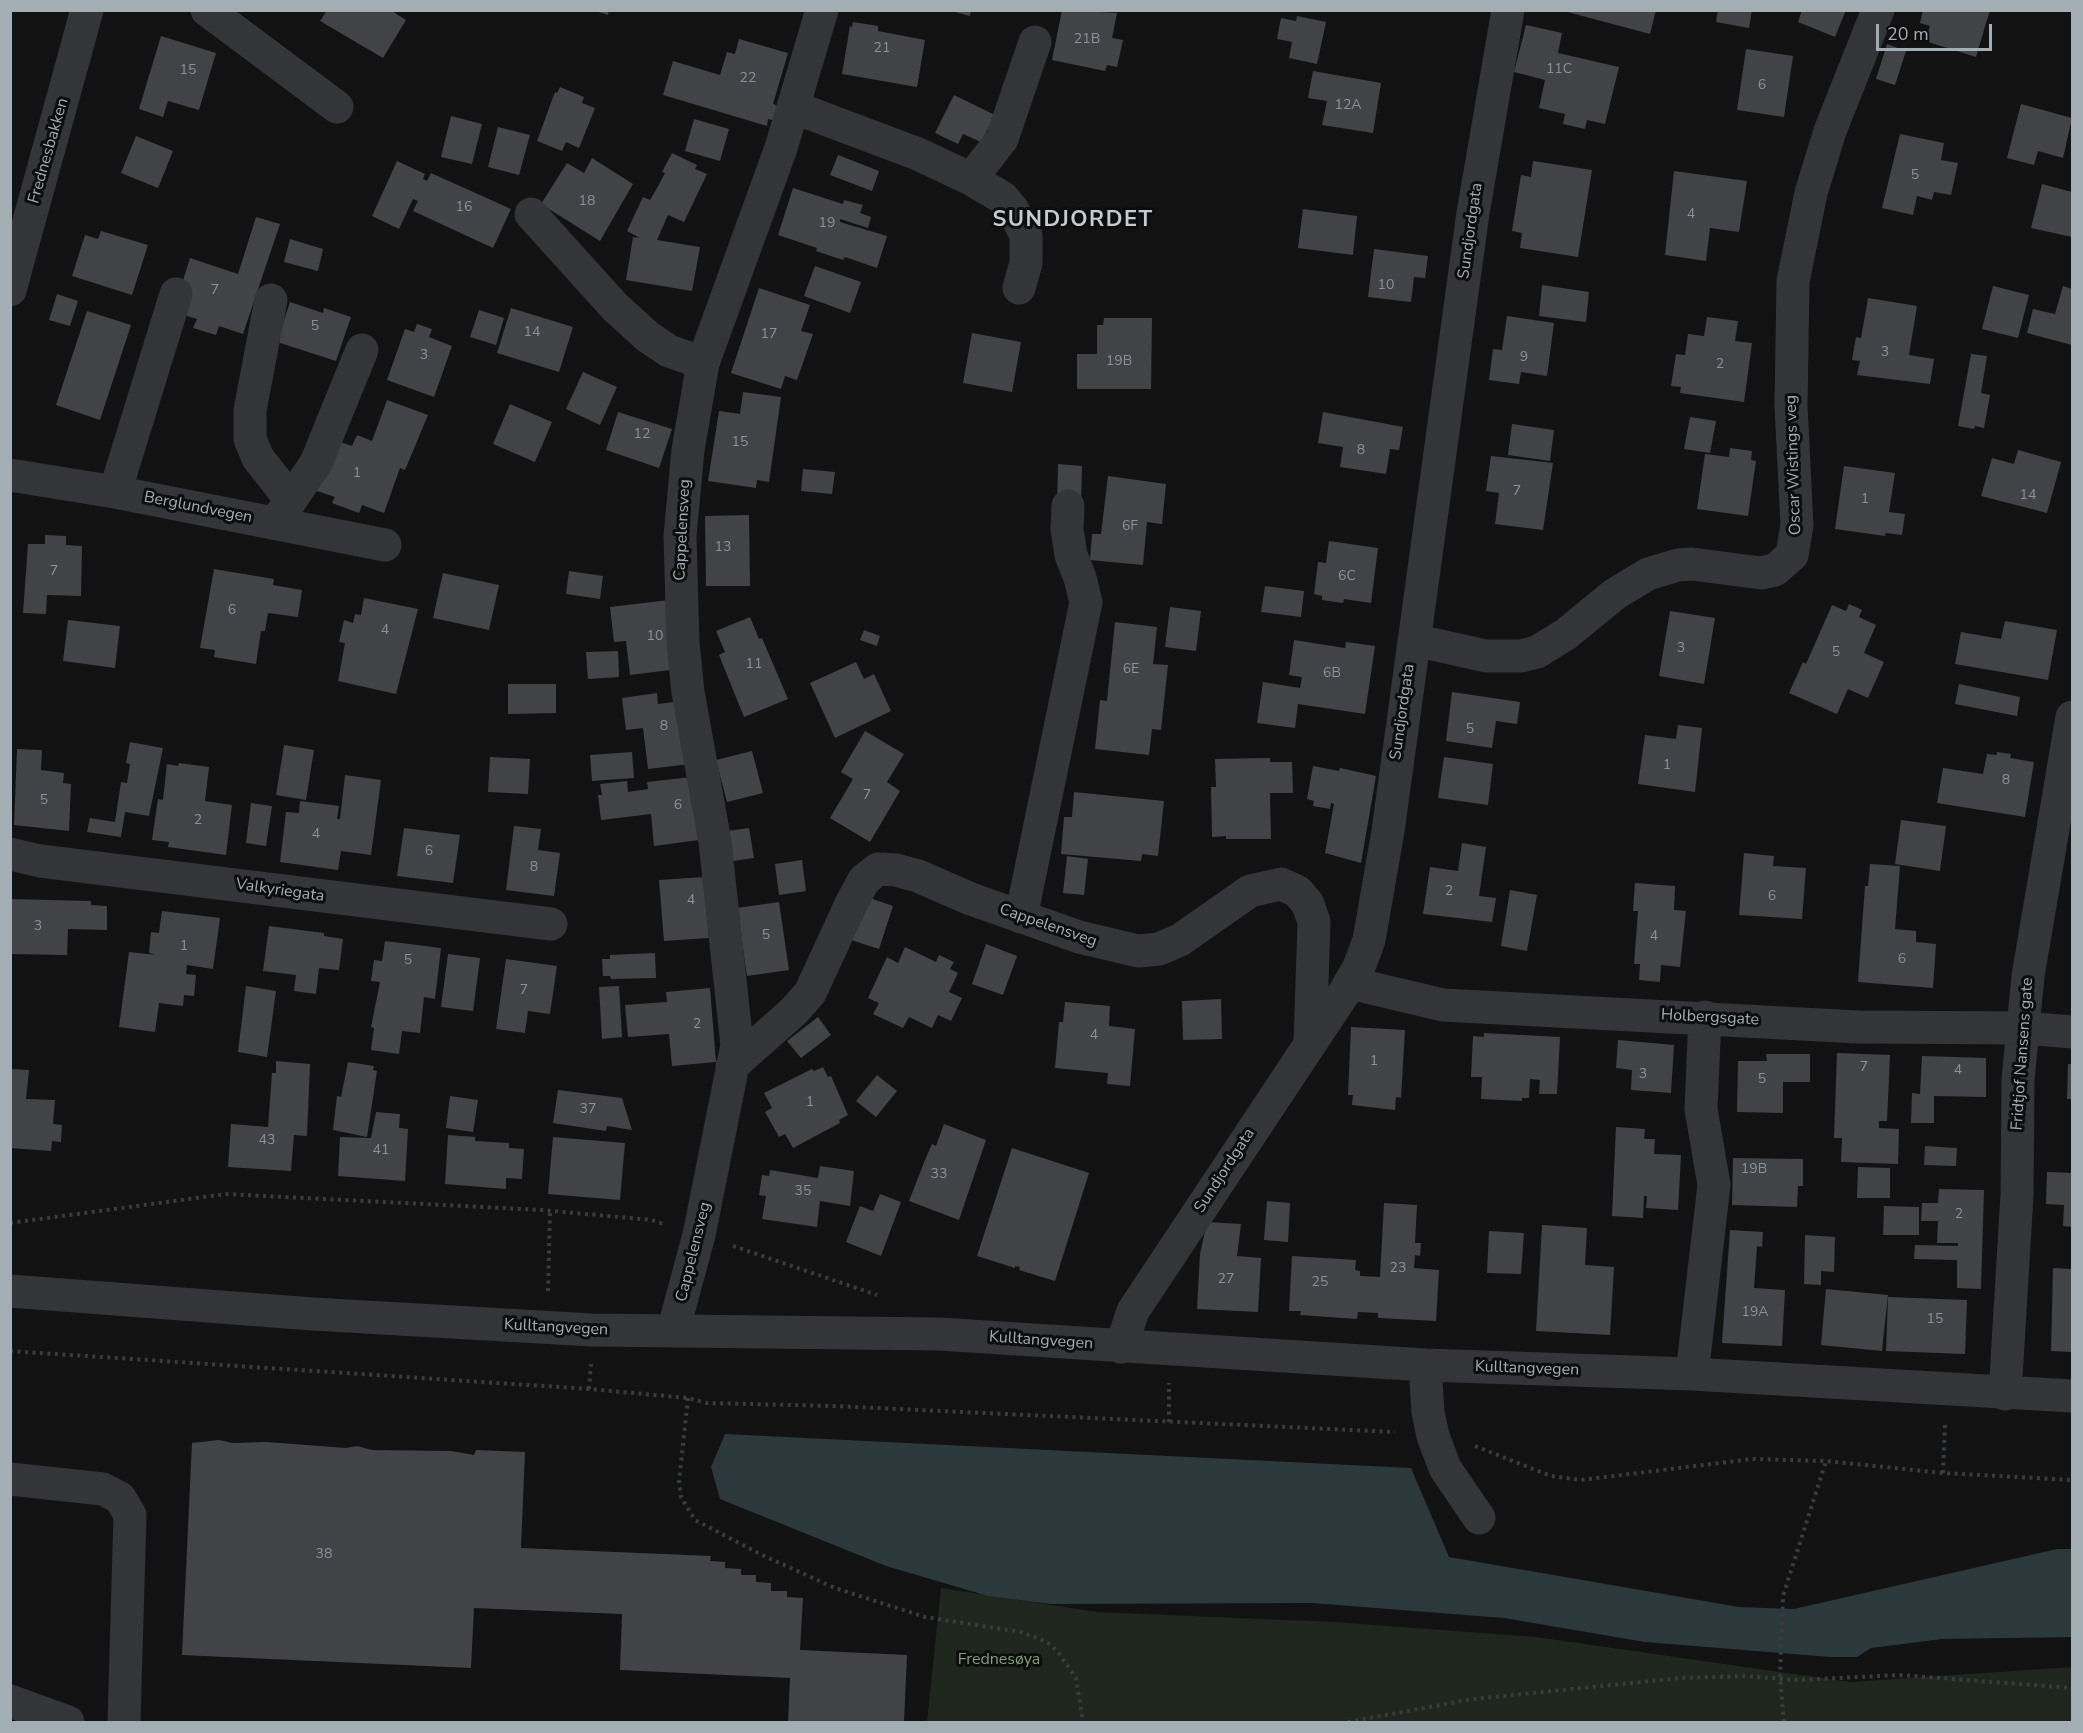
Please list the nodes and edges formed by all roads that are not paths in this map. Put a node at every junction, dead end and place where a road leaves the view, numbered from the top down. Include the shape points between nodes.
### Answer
1 (87, 10) edge
2 (207, 10) edge
3 (822, 10) edge
4 (1508, 10) edge
5 (1878, 10) edge
6 (1035, 42) dead end
7 (337, 107) dead end
8 (793, 107) junction
9 (971, 179) junction
10 (531, 213) dead end
11 (1019, 288) dead end
12 (10, 290) edge
13 (176, 294) dead end
14 (271, 300) dead end
15 (362, 350) dead end
16 (702, 363) junction
17 (10, 475) edge
18 (115, 492) junction
19 (1068, 506) dead end
20 (284, 511) junction
21 (385, 545) dead end
22 (1414, 640) junction
23 (2073, 717) edge
24 (10, 854) edge
25 (1021, 917) junction
26 (551, 924) dead end
27 (1350, 983) junction
28 (1705, 1017) junction
29 (2024, 1028) junction
30 (2073, 1032) edge
31 (1310, 1043) junction
32 (732, 1066) junction
33 (10, 1291) edge
34 (673, 1331) junction
35 (1121, 1347) junction
36 (1425, 1365) junction
37 (1692, 1374) junction
38 (2005, 1394) junction
39 (2073, 1396) edge
40 (10, 1479) edge
41 (1479, 1518) dead end
42 (10, 1701) edge
43 (68, 1722) edge
44 (124, 1722) edge

1 - 12 street, Frednesbakken
2 - 7 street
3 - 8 street, Cappelensveg
4 - 22 street, Sundjordgata via 1473,213
5 - 22 street, Oscar Wistings veg via 1830,131 1811,193 1793,281 1791,406 1797,525 1792,555 1775,570 1761,573 1692,564 1648,574 1615,594 1566,634 1538,652 1521,656 1486,656
6 - 9 street via 1002,140
8 - 9 street via 918,154
8 - 16 street, Cappelensveg
9 - 11 street via 1003,198 1026,235 1026,263
10 - 16 street via 615,308 648,337 669,351
13 - 18 street
14 - 20 street via 250,410 250,439
15 - 20 street via 316,463
16 - 32 street, Cappelensveg via 687,461 680,592 688,692 715,842 735,1007 737,1046
17 - 18 street, Berglundvegen
18 - 20 street, Berglundvegen
19 - 25 street via 1071,555 1086,602
20 - 21 street, Berglundvegen
22 - 27 street, Sundjordgata via 1376,907 1369,940
23 - 29 street, Fridtjof Nansens gate via 2028,976
24 - 26 street, Valkyriegata via 40,861
25 - 31 street, Cappelensveg via 1112,947 1160,949 1180,940 1250,891 1281,885 1297,891 1308,904 1314,922
25 - 32 street, Cappelensveg via 918,876 878,869 864,880 810,993
27 - 28 street, Holbergsgate via 1443,1005
27 - 31 street, Sundjordgata
28 - 29 street, Holbergsgate via 1858,1027
28 - 37 street via 1701,1109 1714,1185
29 - 30 street, Holbergsgate
29 - 38 street, Fridtjof Nansens gate via 2018,1080 2017,1195
31 - 35 street, Sundjordgata via 1133,1311
32 - 34 street, Cappelensveg via 699,1235
33 - 34 street, Kulltangvegen via 325,1315
34 - 35 street, Kulltangvegen via 939,1334
35 - 36 street, Kulltangvegen
36 - 37 street, Kulltangvegen
36 - 41 street via 1433,1436 1445,1467
37 - 38 street, Kulltangvegen
38 - 39 street, Kulltangvegen
40 - 44 street via 104,1489 120,1498 130,1515
42 - 43 street

